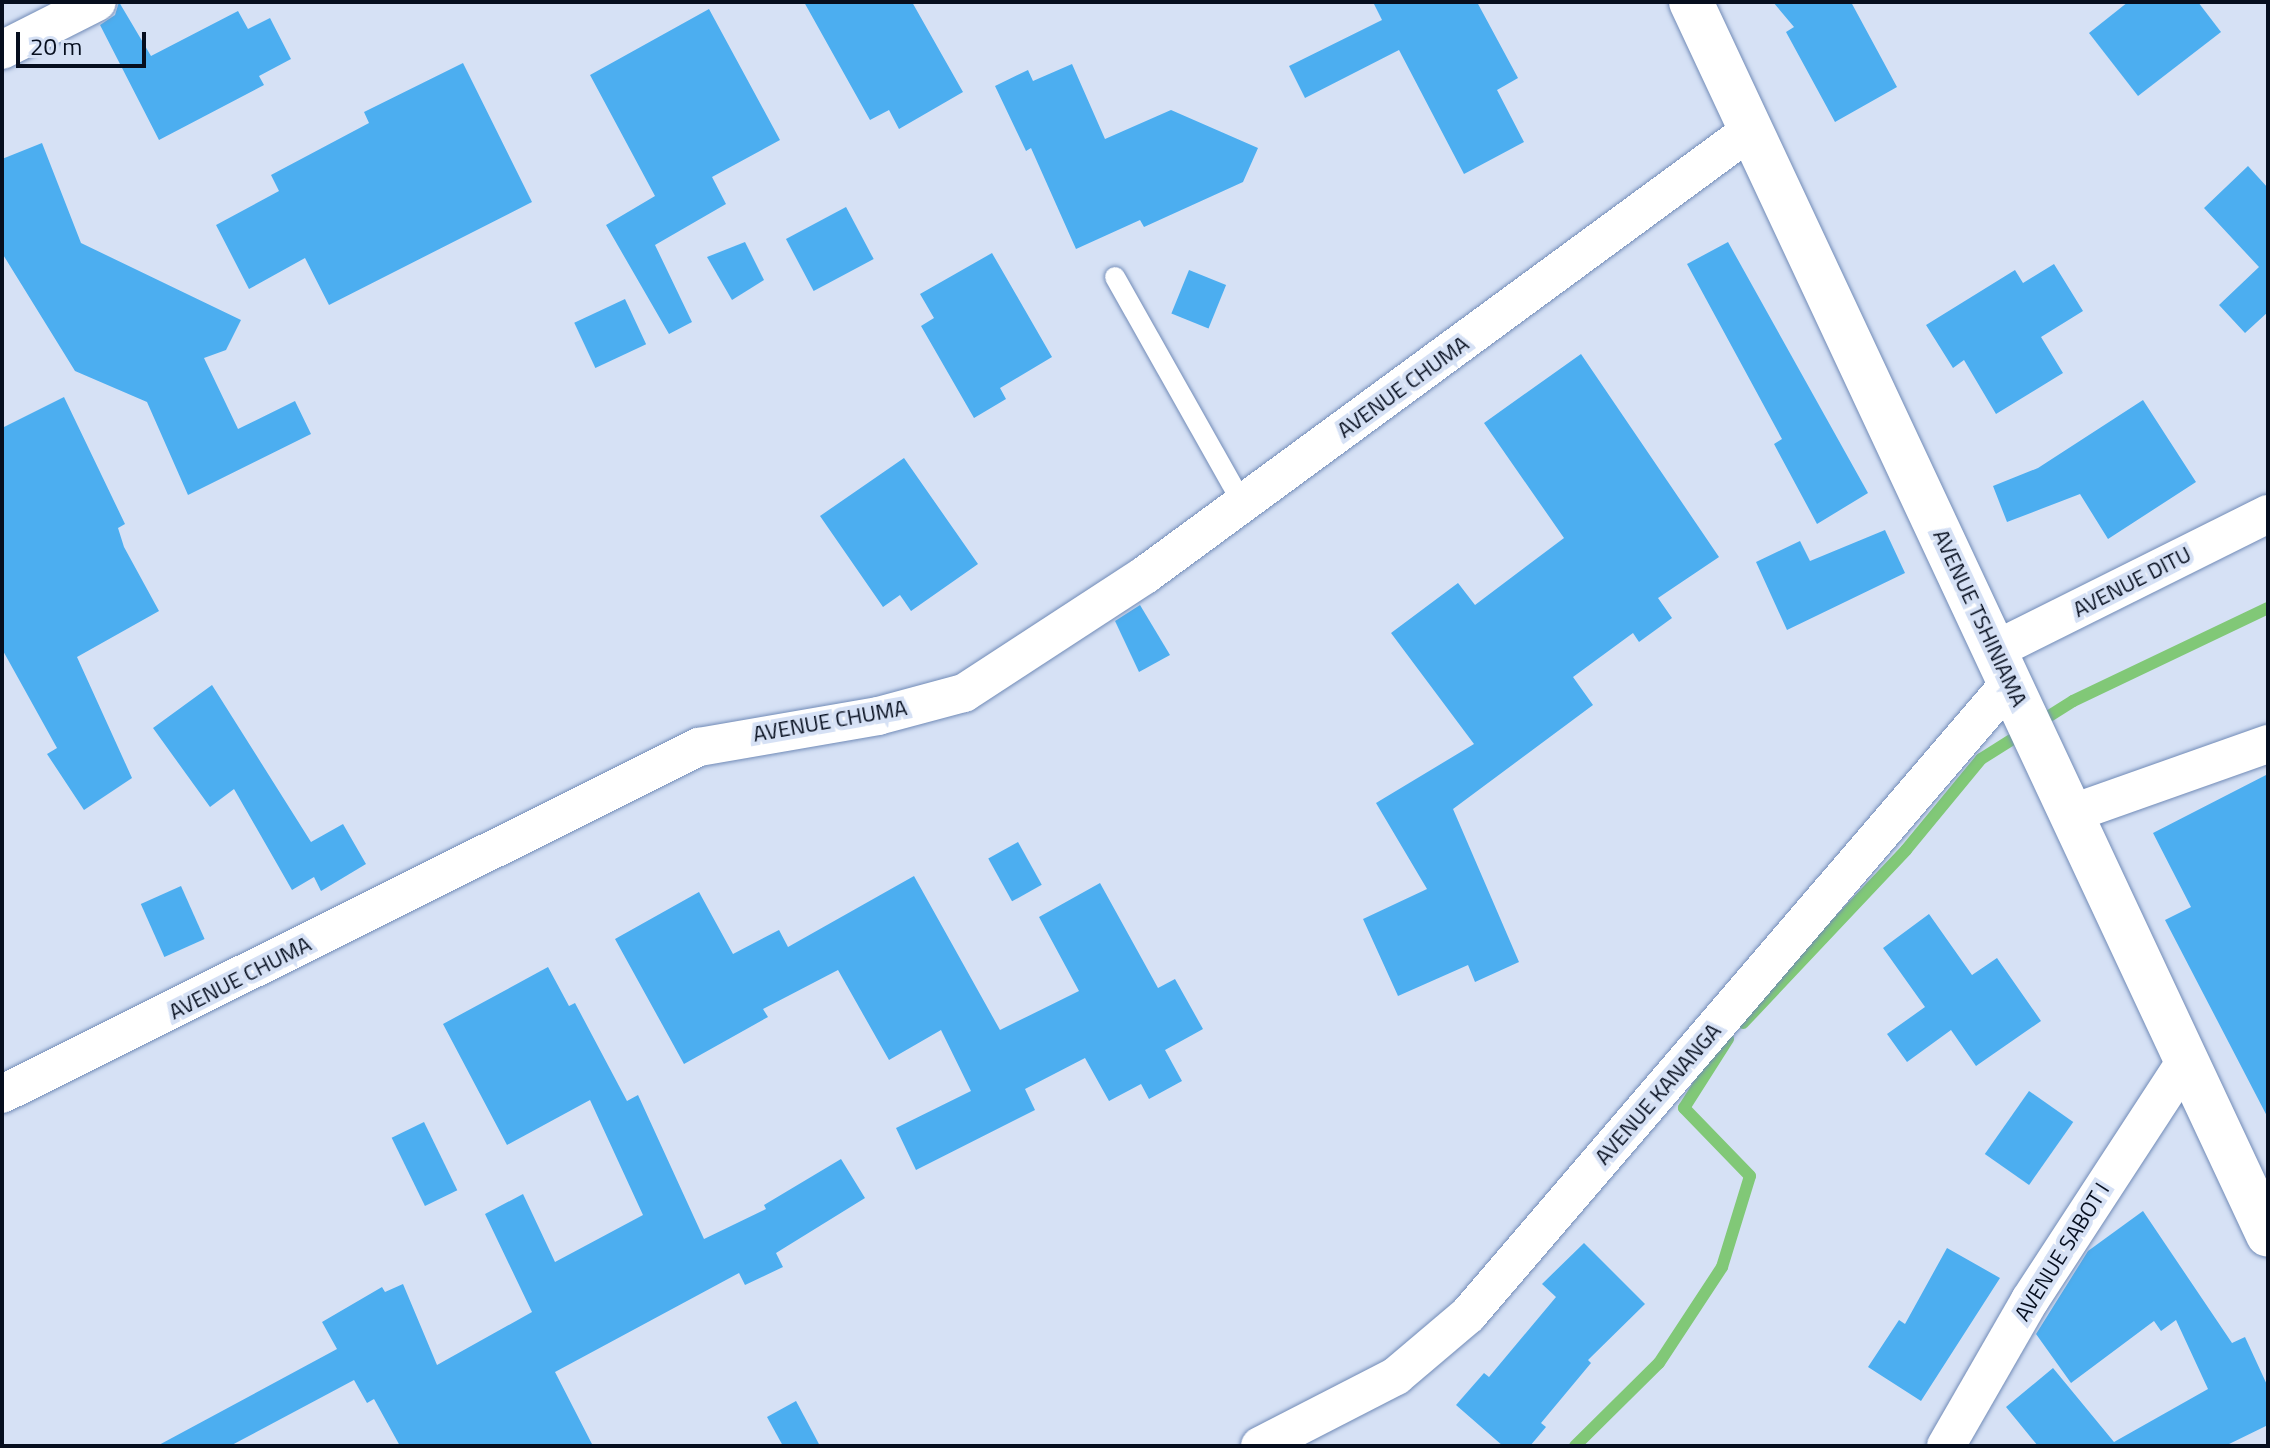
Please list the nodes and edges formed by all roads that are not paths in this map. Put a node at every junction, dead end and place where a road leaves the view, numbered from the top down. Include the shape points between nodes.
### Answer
1 (97, 2) edge
2 (1691, 2) edge
3 (2, 50) edge
4 (1751, 130) junction
5 (1115, 277) dead end
6 (1243, 504) junction
7 (2268, 514) edge
8 (2016, 698) junction
9 (2268, 744) edge
10 (2070, 814) junction
11 (2185, 1062) junction
12 (2, 1094) edge
13 (2263, 1209) edge
14 (1260, 1446) edge
15 (1946, 1446) edge

1 - 3 street
2 - 4 street, AVENUE TSHINIAMA
4 - 6 street, AVENUE CHUMA
4 - 8 street, AVENUE TSHINIAMA
5 - 6 lane
6 - 12 street, AVENUE CHUMA via 964,693 878,716 699,747
7 - 8 street, AVENUE DITU
8 - 10 street, AVENUE TSHINIAMA
8 - 14 street, AVENUE KANANGA via 1468,1315 1396,1376
9 - 10 street
10 - 11 street, AVENUE TSHINIAMA
11 - 13 street, AVENUE TSHINIAMA
11 - 15 street, AVENUE SABOT I via 2030,1300

